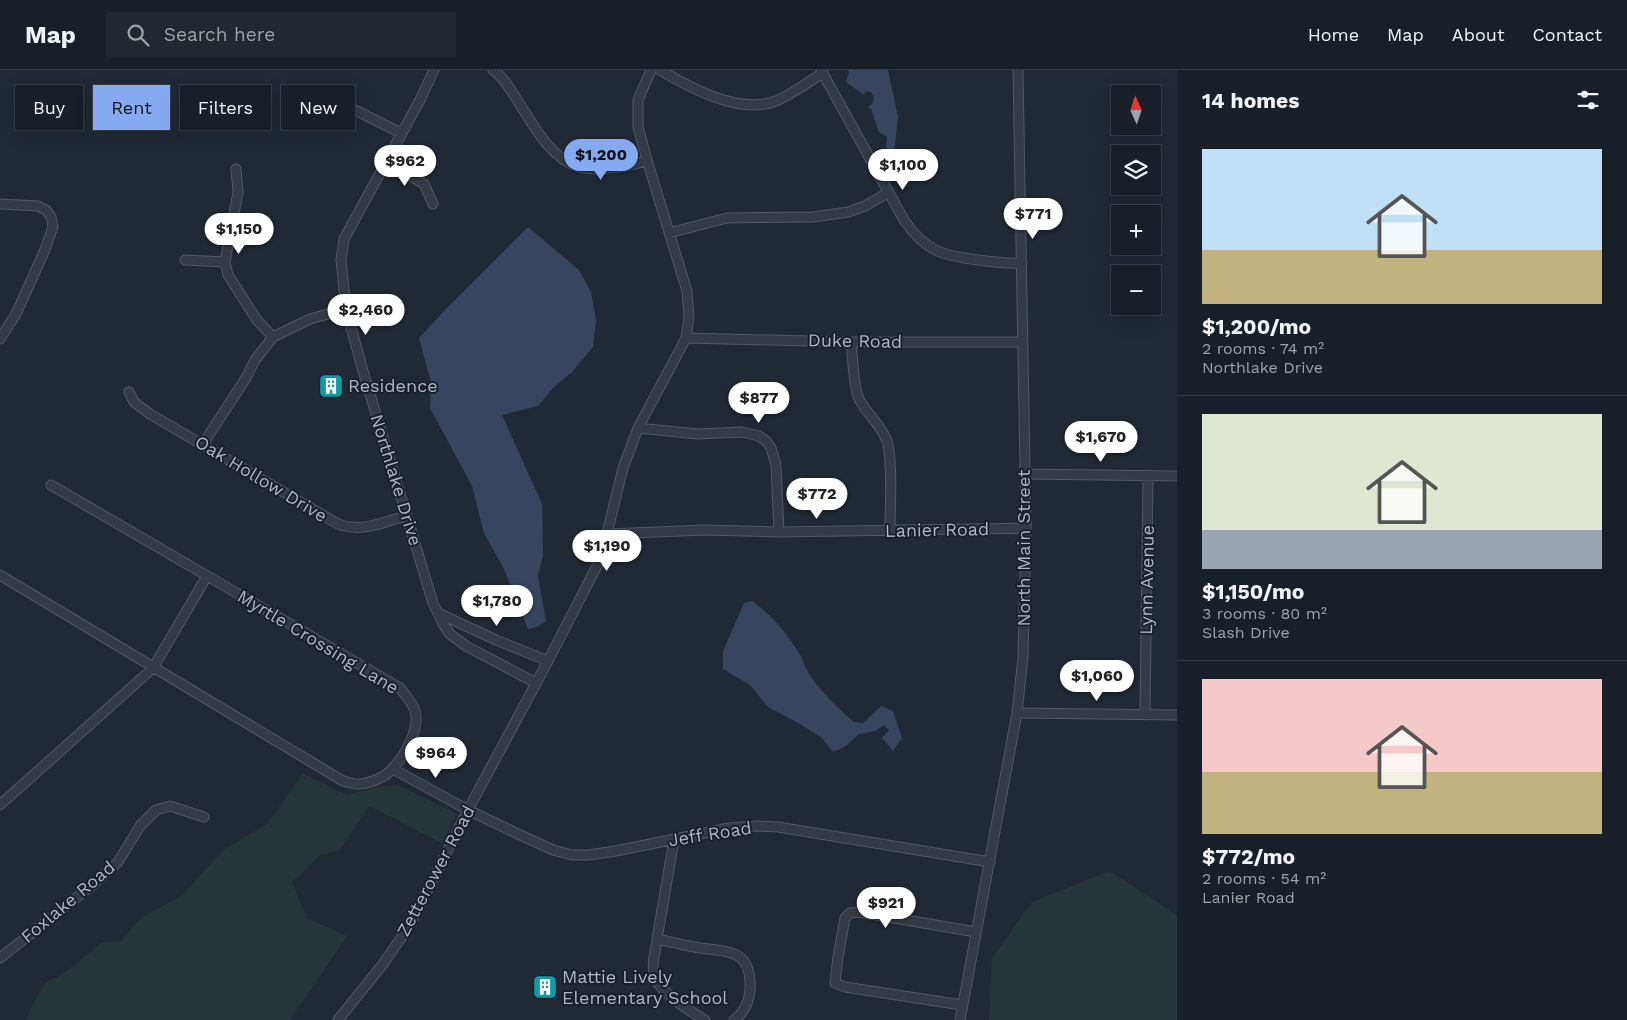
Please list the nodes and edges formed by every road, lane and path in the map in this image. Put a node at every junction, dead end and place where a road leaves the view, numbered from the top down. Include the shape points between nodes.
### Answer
1 (434, 70) edge
2 (493, 70) edge
3 (651, 70) edge
4 (660, 70) edge
5 (1018, 70) edge
6 (822, 72) edge
7 (355, 110) edge
8 (401, 133) junction
9 (647, 160) junction
10 (386, 162) junction
11 (236, 169) dead end
12 (890, 192) junction
13 (0, 204) edge
14 (433, 204) dead end
15 (670, 233) junction
16 (185, 260) dead end
17 (225, 262) junction
18 (1022, 263) junction
19 (346, 309) junction
20 (1, 335) edge
21 (273, 337) junction
22 (686, 338) junction
23 (851, 342) junction
24 (1023, 342) junction
25 (129, 392) dead end
26 (638, 428) junction
27 (203, 444) junction
28 (1024, 474) junction
29 (1148, 475) junction
30 (1177, 476) edge
31 (51, 485) dead end
32 (406, 516) junction
33 (1026, 528) junction
34 (890, 531) junction
35 (779, 532) junction
36 (608, 534) junction
37 (0, 575) edge
38 (207, 576) junction
39 (438, 613) junction
40 (548, 661) junction
41 (153, 668) junction
42 (536, 683) junction
43 (1017, 713) junction
44 (1145, 715) junction
45 (1177, 715) edge
46 (393, 769) junction
47 (0, 805) edge
48 (468, 810) junction
49 (204, 817) dead end
50 (674, 840) junction
51 (990, 862) junction
52 (976, 932) junction
53 (658, 939) junction
54 (0, 958) edge
55 (962, 1005) junction
56 (338, 1020) edge
57 (705, 1020) edge
58 (734, 1020) edge
59 (960, 1020) edge

1 - 8 street, Northlake Drive
2 - 9 street via 540,136 569,163 580,168 601,169 636,165
3 - 9 street, Zetterower Road via 637,109
4 - 6 street via 707,94 758,105 776,100
5 - 18 street, North Main Street
6 - 12 street
7 - 8 street
8 - 10 street, Northlake Drive
9 - 15 street, Zetterower Road
10 - 14 street via 424,184
10 - 19 street, Northlake Drive via 344,239 341,260
11 - 17 street via 238,192
12 - 15 street via 848,212 727,218
12 - 18 street via 908,226 935,251 952,257
13 - 20 street via 38,206 46,210 53,227 16,314
15 - 22 street, Zetterower Road via 687,291 689,317
16 - 17 street
17 - 21 street via 237,290
18 - 24 street, North Main Street
19 - 21 street via 310,319
19 - 32 street, Northlake Drive
21 - 27 street
22 - 23 street, Duke Road
22 - 26 street, Zetterower Road
23 - 24 street, Duke Road
23 - 34 street via 859,400 887,442
24 - 28 street, North Main Street
25 - 27 street, Oak Hollow Drive via 134,402 150,414
26 - 35 street via 697,434 742,432 766,441 776,465
26 - 36 street, Zetterower Road via 623,468
27 - 32 street, Oak Hollow Drive via 347,527 365,527
28 - 29 street
28 - 33 street, North Main Street
29 - 30 street
29 - 44 street, Lynn Avenue
31 - 38 street, Myrtle Crossing Lane
32 - 39 street, Northlake Drive
33 - 34 street, Lanier Road
33 - 43 street, North Main Street via 1023,657
34 - 35 street, Lanier Road
35 - 36 street, Lanier Road via 705,530
36 - 40 street, Zetterower Road via 601,558
37 - 41 street, Myrtle Crossing Lane
38 - 41 street
38 - 46 street, Myrtle Crossing Lane via 400,688 415,711 414,730 411,743
39 - 40 street
39 - 42 street, Northlake Drive via 450,634 466,646
40 - 42 street, Zetterower Road
41 - 46 street, Myrtle Crossing Lane via 342,781 358,784 375,780
41 - 47 street
42 - 48 street, Zetterower Road
43 - 44 street
43 - 51 street, North Main Street
44 - 45 street
46 - 48 street, Jeff Road
48 - 50 street, Jeff Road via 552,850 572,855
48 - 56 street, Zetterower Road via 403,935
49 - 54 street, Foxlake Road via 170,806 156,810 140,826 118,862
50 - 51 street, Jeff Road via 736,828 778,827
50 - 53 street
51 - 52 street, North Main Street
52 - 55 street, North Main Street
52 - 55 street via 850,913 846,918 838,957 835,983 845,987
53 - 57 street via 653,973 656,981
53 - 58 street via 732,952 745,962 749,996 742,1012
55 - 59 street, North Main Street

